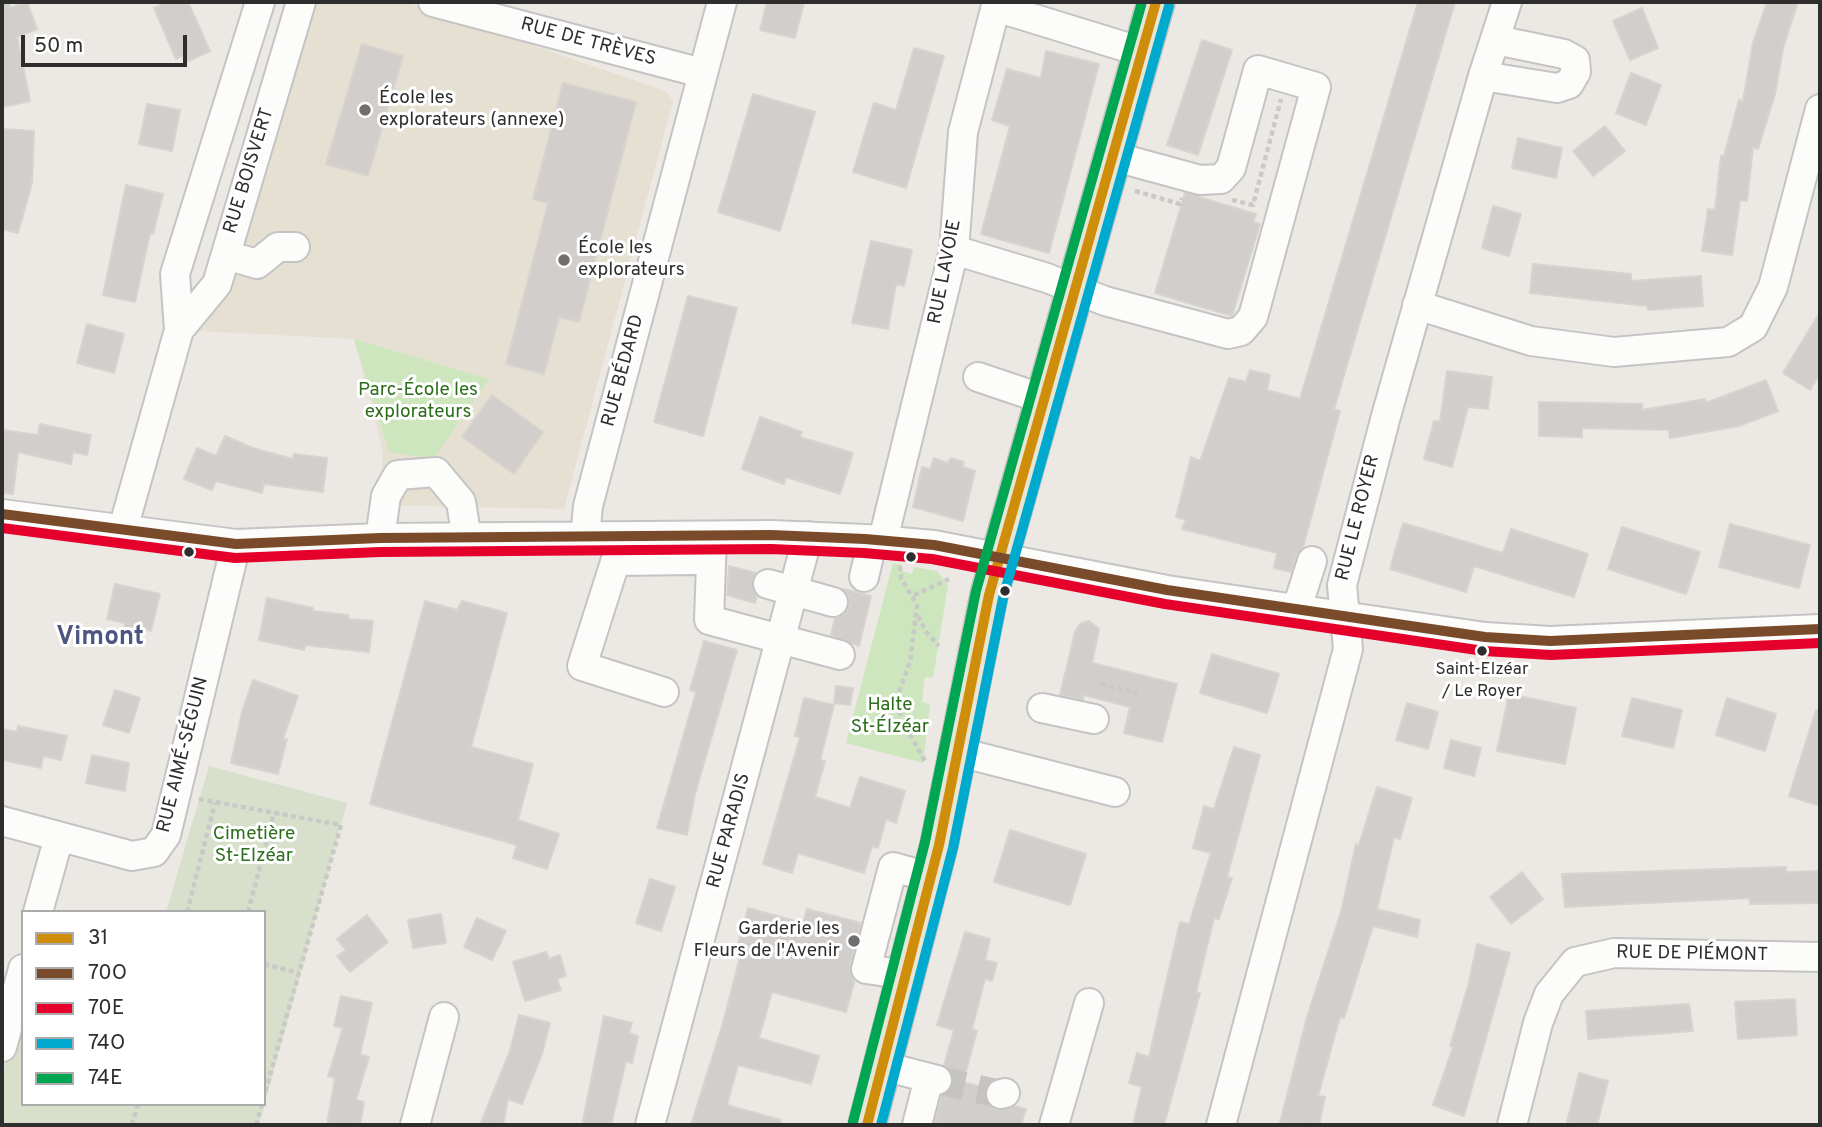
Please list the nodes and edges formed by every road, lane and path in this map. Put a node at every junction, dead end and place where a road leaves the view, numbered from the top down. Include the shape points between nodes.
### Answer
1 (260, 2) edge
2 (301, 2) edge
3 (722, 2) edge
4 (1156, 2) edge
5 (1507, 2) edge
6 (445, 3) edge
7 (997, 5) edge
8 (1496, 40) junction
9 (1142, 52) junction
10 (702, 73) junction
11 (1483, 76) junction
12 (1820, 109) edge
13 (1112, 156) junction
14 (1813, 167) edge
15 (296, 247) dead end
16 (954, 250) junction
17 (226, 255) junction
18 (1076, 289) junction
19 (1417, 305) junction
20 (179, 330) junction
21 (978, 377) dead end
22 (1044, 399) junction
23 (2, 514) edge
24 (123, 529) junction
25 (808, 536) junction
26 (585, 537) junction
27 (380, 538) junction
28 (467, 538) junction
29 (236, 544) junction
30 (885, 547) junction
31 (703, 548) junction
32 (620, 549) junction
33 (999, 559) junction
34 (1312, 561) dead end
35 (864, 577) dead end
36 (949, 579) dead end
37 (768, 584) dead end
38 (795, 592) junction
39 (914, 595) junction
40 (833, 602) dead end
41 (1297, 608) junction
42 (916, 613) junction
43 (1343, 615) junction
44 (1820, 629) edge
45 (782, 639) junction
46 (939, 646) dead end
47 (840, 655) dead end
48 (1101, 684) dead end
49 (664, 692) dead end
50 (1138, 693) dead end
51 (1042, 708) dead end
52 (1094, 719) dead end
53 (943, 757) junction
54 (1115, 792) dead end
55 (274, 813) junction
56 (2, 821) edge
57 (59, 836) junction
58 (932, 878) junction
59 (39, 910) edge
60 (188, 910) edge
61 (249, 910) edge
62 (878, 925) junction
63 (917, 936) junction
64 (1820, 957) edge
65 (266, 965) edge
66 (299, 973) junction
67 (907, 975) junction
68 (21, 976) edge
69 (1089, 1003) dead end
70 (444, 1017) dead end
71 (2, 1046) edge
72 (883, 1066) junction
73 (266, 1089) edge
74 (137, 1106) edge
75 (261, 1106) edge
76 (132, 1125) edge
77 (256, 1125) edge
78 (415, 1125) edge
79 (650, 1125) edge
80 (867, 1125) edge
81 (917, 1125) edge
82 (1054, 1125) edge
83 (1220, 1125) edge
84 (1512, 1125) edge

1 - 20 street, RUE BOISVERT via 175,274
2 - 17 street, RUE BOISVERT
3 - 10 street, RUE BÉDARD
4 - 9 main road
5 - 8 street, RUE LE ROYER
6 - 10 street, RUE DE TRÈVES
7 - 9 street
7 - 16 street, RUE LAVOIE via 963,132
8 - 11 street, RUE LE ROYER
8 - 11 street via 1564,54 1575,60 1576,72 1569,84 1557,88
9 - 13 main road
10 - 26 street, RUE BÉDARD via 588,506
11 - 19 street, RUE LE ROYER
12 - 14 street
13 - 18 main road
13 - 18 street via 1200,180 1221,179 1231,169 1258,70 1316,87 1247,327 1228,334
14 - 19 street via 1773,287 1753,327 1728,342 1614,352 1531,341
15 - 17 street via 278,247 257,264
16 - 18 street
16 - 30 street, RUE LAVOIE
17 - 20 street, RUE BOISVERT via 217,284
18 - 22 main road
19 - 43 street, RUE LE ROYER via 1342,585
20 - 24 street, RUE BOISVERT
21 - 22 street
22 - 33 main road
23 - 24 street
24 - 29 street
25 - 30 street
25 - 31 street
25 - 38 street, RUE PARADIS
26 - 28 street
26 - 32 street
27 - 28 street
27 - 28 street via 386,496 398,475 436,472 461,502
27 - 29 street
29 - 57 street, RUE AIMÉ-SÉGUIN via 166,835 154,852 132,856
30 - 33 street via 934,545
30 - 35 street, RUE LAVOIE
30 - 39 path
31 - 32 street
31 - 45 street via 709,620
32 - 49 street via 582,666
33 - 41 street
33 - 53 main road
34 - 41 street
36 - 39 path
37 - 38 street
38 - 40 street
38 - 45 street, RUE PARADIS
39 - 42 path
41 - 43 street
42 - 46 path
42 - 53 path via 910,662 896,700 903,723
43 - 44 street via 1485,637 1550,640
43 - 83 street, RUE LE ROYER via 1348,649
45 - 47 street
45 - 79 street, RUE PARADIS
48 - 50 path
51 - 52 street
53 - 54 street
53 - 58 main road
55 - 60 path via 215,803
55 - 61 path
55 - 66 path via 341,825
56 - 57 street, RUE AIMÉ-SÉGUIN
57 - 59 street
58 - 62 street via 893,867
58 - 63 main road
62 - 63 street
62 - 67 street via 866,969
63 - 67 main road
64 - 84 street, RUE DE PIÉMONT via 1614,953 1575,962 1549,994
65 - 66 path
66 - 73 path
67 - 72 main road
68 - 71 street
69 - 82 street
70 - 78 street
72 - 80 main road
72 - 81 street via 933,1079
74 - 76 path
75 - 77 path

